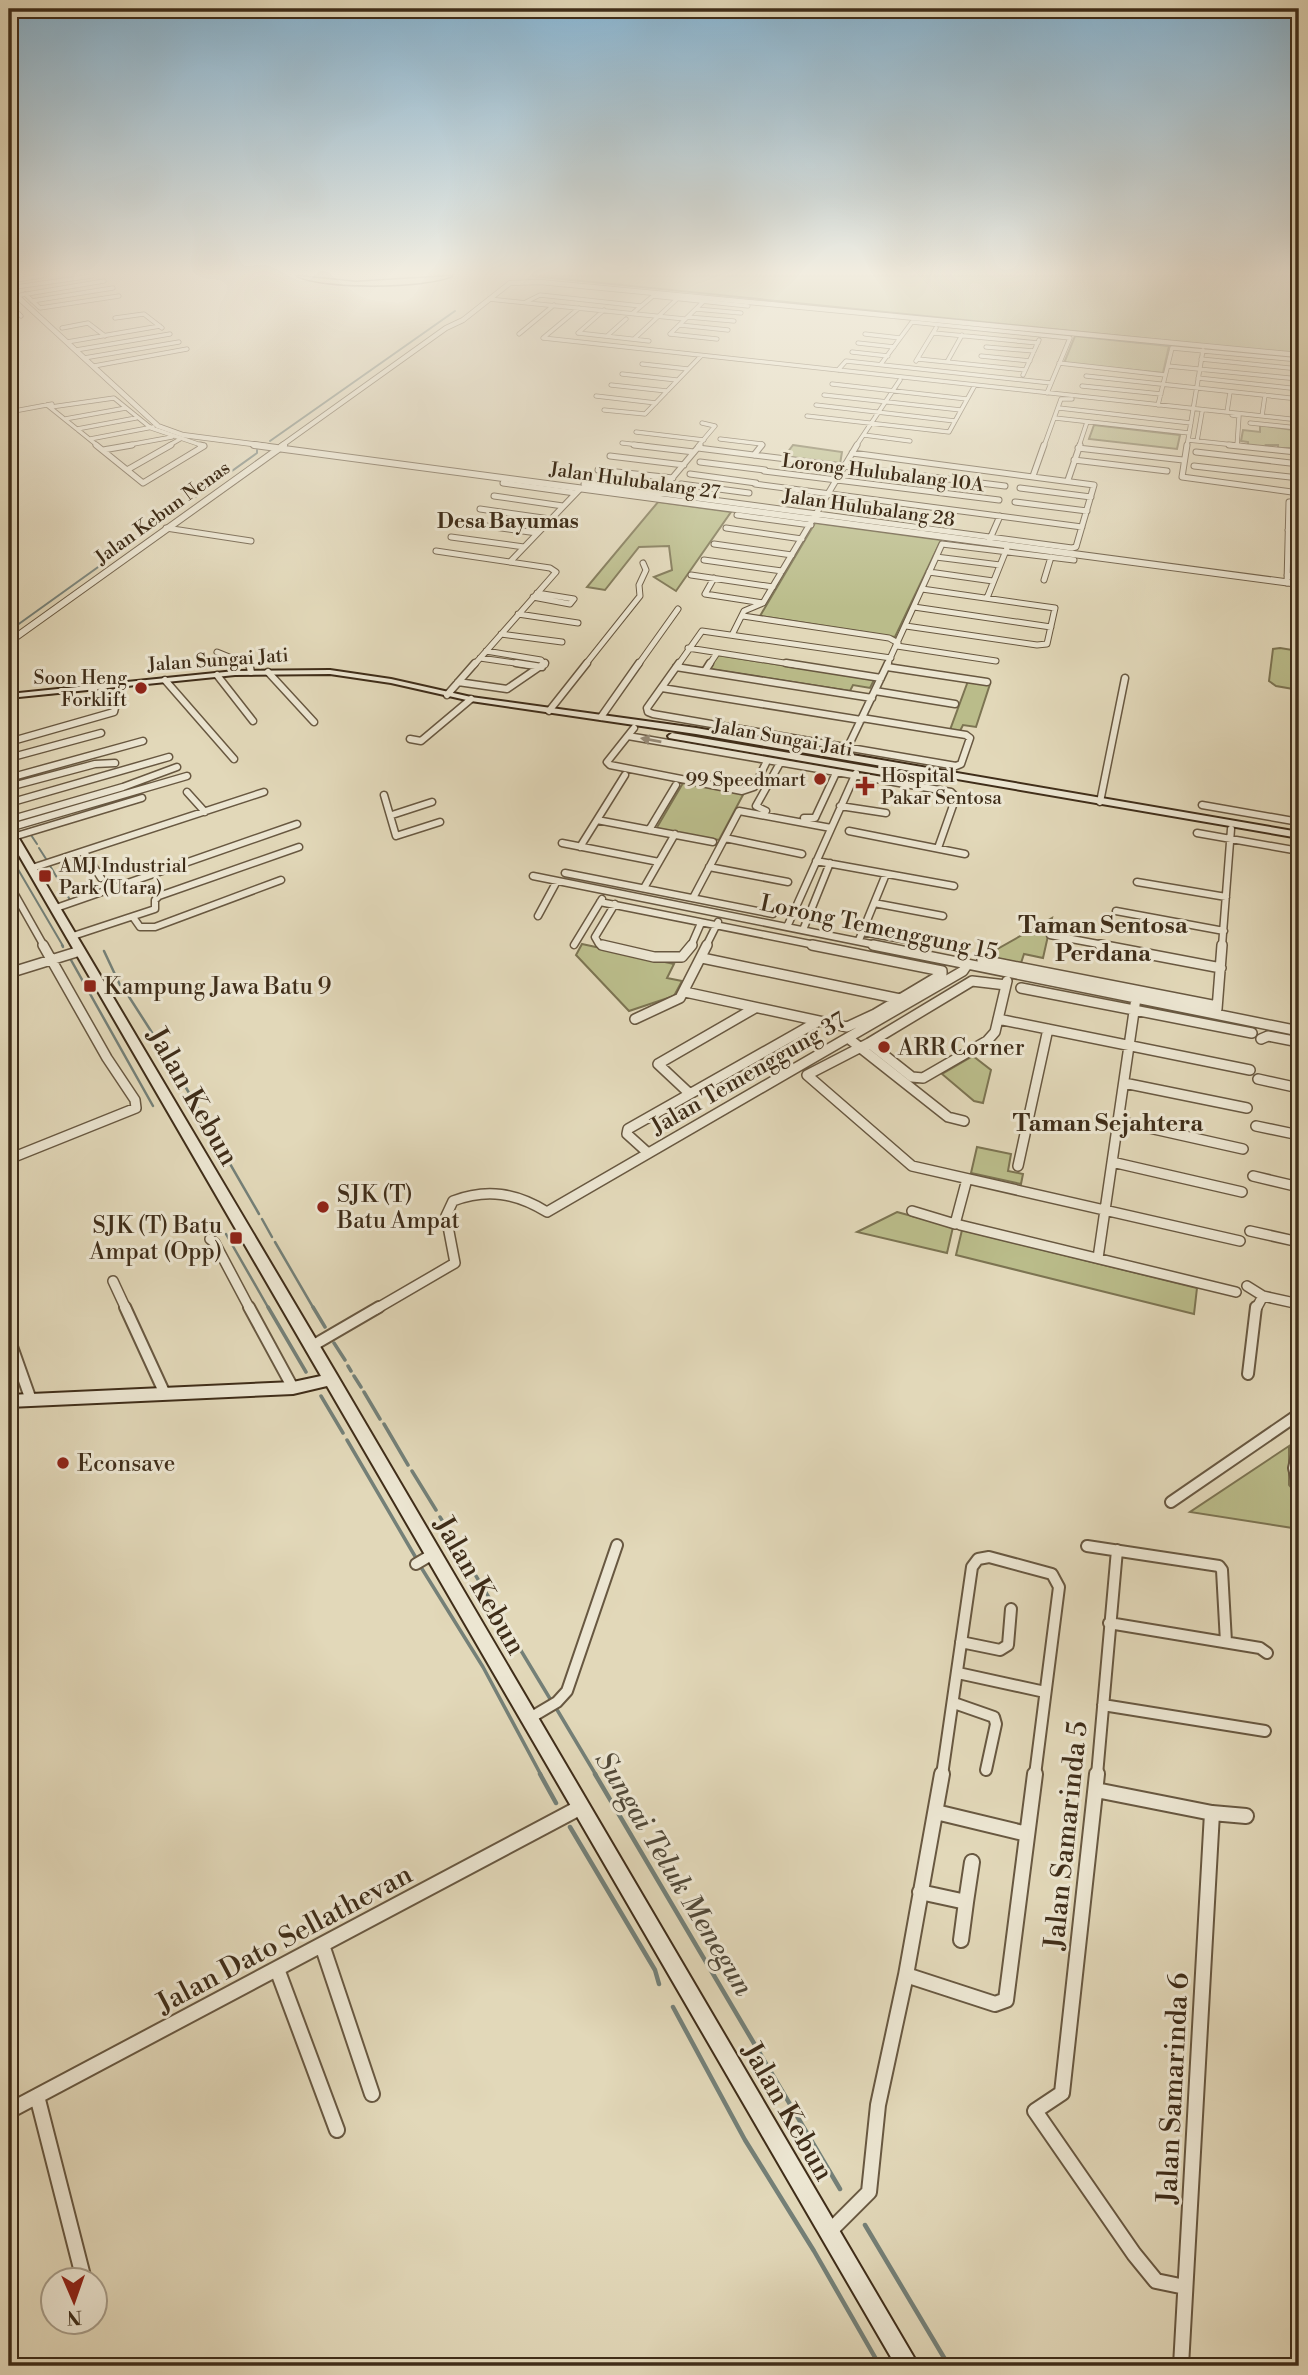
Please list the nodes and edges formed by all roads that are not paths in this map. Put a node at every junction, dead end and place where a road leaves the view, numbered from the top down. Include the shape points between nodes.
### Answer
1 (1082, 386) edge
2 (115, 387) edge
3 (363, 387) edge
4 (628, 387) edge
5 (671, 387) edge
6 (857, 387) edge
7 (896, 387) edge
8 (974, 387) joint
9 (1049, 387) edge
10 (1090, 387) edge
11 (1162, 387) edge
12 (1186, 387) edge
13 (1279, 387) edge
14 (1196, 388) junction
15 (1299, 389) edge
16 (667, 391) junction
17 (893, 391) junction
18 (120, 392) junction
19 (1230, 392) junction
20 (1047, 393) junction
21 (824, 394) dead end
22 (1161, 394) junction
23 (1265, 395) junction
24 (109, 396) junction
25 (596, 396) dead end
26 (1078, 396) junction
27 (967, 399) junction
28 (1299, 399) edge
29 (656, 402) junction
30 (886, 402) junction
31 (816, 405) dead end
32 (1158, 405) junction
33 (49, 406) junction
34 (126, 408) junction
35 (1059, 408) junction
36 (604, 410) dead end
37 (961, 410) junction
38 (1193, 410) junction
39 (9, 412) edge
40 (1202, 412) junction
41 (1227, 412) junction
42 (879, 413) junction
43 (645, 414) joint
44 (807, 416) dead end
45 (1262, 416) junction
46 (136, 418) junction
47 (1055, 418) junction
48 (65, 419) junction
49 (1299, 420) edge
50 (955, 421) junction
51 (1087, 422) junction
52 (702, 423) dead end
53 (872, 423) junction
54 (1191, 423) junction
55 (1250, 423) dead end
56 (158, 426) junction
57 (151, 428) junction
58 (1298, 428) edge
59 (78, 429) junction
60 (636, 432) dead end
61 (1189, 433) junction
62 (863, 435) junction
63 (177, 438) junction
64 (90, 439) junction
65 (720, 439) dead end
66 (288, 440) junction
67 (704, 440) junction
68 (1188, 440) junction
69 (911, 441) dead end
70 (1197, 441) junction
71 (138, 443) junction
72 (622, 443) dead end
73 (1237, 446) junction
74 (262, 447) junction
75 (277, 448) junction
76 (1078, 448) junction
77 (103, 450) junction
78 (696, 450) junction
79 (1196, 452) dead end
80 (1296, 452) junction
81 (852, 453) junction
82 (153, 455) junction
83 (754, 455) junction
84 (267, 456) junction
85 (610, 456) dead end
86 (774, 458) junction
87 (1074, 460) junction
88 (1183, 460) junction
89 (700, 462) dead end
90 (1298, 464) edge
91 (684, 465) junction
92 (844, 466) junction
93 (1194, 466) dead end
94 (127, 470) junction
95 (598, 470) dead end
96 (765, 471) junction
97 (1167, 471) dead end
98 (690, 474) dead end
99 (1033, 476) junction
100 (673, 478) junction
101 (1299, 478) edge
102 (835, 480) junction
103 (1068, 480) junction
104 (503, 483) dead end
105 (681, 485) dead end
106 (1005, 486) dead end
107 (753, 487) junction
108 (1020, 488) dead end
109 (580, 489) junction
110 (1299, 493) edge
111 (658, 495) junction
112 (826, 495) junction
113 (494, 496) dead end
114 (1091, 497) junction
115 (999, 500) dead end
116 (1299, 501) edge
117 (1015, 502) dead end
118 (563, 506) junction
119 (480, 509) dead end
120 (738, 510) junction
121 (1087, 511) junction
122 (1289, 514) junction
123 (1299, 515) edge
124 (1000, 518) junction
125 (550, 519) junction
126 (813, 520) junction
127 (464, 523) dead end
128 (1082, 527) junction
129 (166, 528) junction
130 (726, 528) dead end
131 (1288, 530) junction
132 (1299, 532) edge
133 (537, 533) junction
134 (451, 537) dead end
135 (802, 539) junction
136 (990, 540) junction
137 (251, 541) dead end
138 (714, 544) dead end
139 (524, 547) junction
140 (1007, 548) junction
141 (436, 551) dead end
142 (792, 555) junction
143 (936, 557) junction
144 (1051, 557) junction
145 (705, 560) dead end
146 (1074, 560) dead end
147 (510, 562) junction
148 (643, 563) dead end
149 (1000, 565) junction
150 (782, 571) junction
151 (929, 572) junction
152 (691, 575) dead end
153 (1299, 577) edge
154 (714, 578) junction
155 (1287, 579) junction
156 (1044, 580) dead end
157 (993, 581) junction
158 (1299, 584) edge
159 (773, 587) junction
160 (922, 589) junction
161 (535, 595) junction
162 (987, 598) junction
163 (763, 603) junction
164 (914, 607) junction
165 (678, 609) dead end
166 (518, 614) junction
167 (743, 616) junction
168 (556, 620) junction
169 (578, 623) dead end
170 (906, 626) junction
171 (1051, 626) junction
172 (733, 633) junction
173 (501, 634) junction
174 (9, 642) edge
175 (562, 642) dead end
176 (898, 644) junction
177 (688, 649) junction
178 (217, 652) dead end
179 (486, 652) junction
180 (717, 653) junction
181 (480, 658) junction
182 (891, 658) junction
183 (996, 661) dead end
184 (541, 664) junction
185 (676, 667) junction
186 (887, 667) junction
187 (705, 671) junction
188 (251, 672) junction
189 (268, 672) junction
190 (217, 675) junction
191 (881, 678) junction
192 (1125, 678) dead end
193 (166, 680) junction
194 (458, 682) junction
195 (988, 682) dead end
196 (662, 688) junction
197 (873, 694) junction
198 (9, 695) edge
199 (447, 695) junction
200 (471, 699) junction
201 (955, 704) dead end
202 (115, 708) dead end
203 (551, 711) junction
204 (653, 715) junction
205 (601, 717) junction
206 (862, 719) junction
207 (253, 721) dead end
208 (314, 722) dead end
209 (649, 724) junction
210 (631, 732) junction
211 (101, 733) dead end
212 (410, 739) dead end
213 (143, 741) dead end
214 (729, 741) junction
215 (9, 742) edge
216 (169, 757) dead end
217 (9, 758) edge
218 (234, 759) dead end
219 (840, 759) junction
220 (767, 761) junction
221 (115, 763) dead end
222 (780, 763) junction
223 (177, 767) dead end
224 (856, 772) junction
225 (625, 775) dead end
226 (187, 776) dead end
227 (9, 778) edge
228 (676, 785) dead end
229 (9, 787) edge
230 (187, 792) dead end
231 (264, 792) dead end
232 (384, 794) dead end
233 (142, 798) dead end
234 (432, 802) dead end
235 (1100, 802) junction
236 (9, 803) edge
237 (1202, 805) dead end
238 (841, 806) junction
239 (1237, 811) junction
240 (205, 812) junction
241 (886, 813) dead end
242 (392, 815) junction
243 (597, 820) junction
244 (9, 821) edge
245 (440, 822) dead end
246 (1299, 822) edge
247 (297, 824) dead end
248 (831, 828) junction
249 (649, 830) junction
250 (849, 831) dead end
251 (1232, 831) junction
252 (10, 832) edge
253 (1197, 833) dead end
254 (675, 835) junction
255 (1299, 835) edge
256 (725, 838) junction
257 (1299, 841) edge
258 (713, 842) dead end
259 (562, 843) dead end
260 (299, 847) dead end
261 (580, 847) junction
262 (938, 848) junction
263 (1299, 851) edge
264 (84, 852) junction
265 (802, 854) dead end
266 (965, 854) dead end
267 (816, 861) junction
268 (659, 862) junction
269 (830, 863) junction
270 (709, 867) junction
271 (32, 868) junction
272 (565, 873) dead end
273 (886, 874) junction
274 (533, 876) dead end
275 (101, 878) dead end
276 (281, 880) dead end
277 (557, 881) junction
278 (788, 882) dead end
279 (1137, 882) dead end
280 (9, 884) edge
281 (954, 886) dead end
282 (644, 888) junction
283 (607, 891) junction
284 (1226, 897) junction
285 (693, 898) junction
286 (600, 902) junction
287 (615, 904) junction
288 (874, 904) junction
289 (56, 908) junction
290 (1116, 911) dead end
291 (722, 914) junction
292 (773, 914) dead end
293 (538, 916) dead end
294 (943, 916) dead end
295 (133, 917) junction
296 (701, 923) junction
297 (717, 924) junction
298 (787, 926) junction
299 (803, 930) junction
300 (1224, 931) junction
301 (1050, 935) dead end
302 (73, 936) junction
303 (861, 936) junction
304 (914, 941) dead end
305 (574, 945) dead end
306 (80, 951) junction
307 (702, 958) junction
308 (52, 960) junction
309 (982, 960) dead end
310 (967, 965) junction
311 (1221, 968) junction
312 (940, 970) joint
313 (9, 973) edge
314 (1009, 974) junction
315 (1006, 985) junction
316 (1021, 988) dead end
317 (685, 992) junction
318 (1136, 998) junction
319 (900, 999) junction
320 (755, 1008) junction
321 (1217, 1010) junction
322 (1134, 1011) junction
323 (635, 1019) dead end
324 (998, 1019) junction
325 (817, 1022) junction
326 (854, 1026) joint
327 (1048, 1029) junction
328 (1299, 1031) edge
329 (1252, 1033) dead end
330 (848, 1038) junction
331 (1261, 1039) dead end
332 (1299, 1042) edge
333 (864, 1045) junction
334 (1129, 1046) junction
335 (1250, 1070) dead end
336 (1258, 1079) dead end
337 (1124, 1083) junction
338 (1299, 1088) edge
339 (690, 1094) junction
340 (1247, 1108) dead end
341 (964, 1121) dead end
342 (1118, 1121) junction
343 (1256, 1126) dead end
344 (1299, 1135) edge
345 (1243, 1149) dead end
346 (648, 1153) junction
347 (9, 1159) edge
348 (1112, 1162) junction
349 (1018, 1166) dead end
350 (1253, 1176) dead end
351 (967, 1179) junction
352 (1299, 1187) edge
353 (1242, 1192) dead end
354 (1105, 1208) junction
355 (912, 1211) dead end
356 (958, 1224) junction
357 (1250, 1231) dead end
358 (211, 1239) dead end
359 (1240, 1241) dead end
360 (1299, 1242) edge
361 (1098, 1258) junction
362 (113, 1281) dead end
363 (1247, 1286) dead end
364 (1236, 1292) dead end
365 (1263, 1296) junction
366 (1299, 1304) edge
367 (9, 1338) edge
368 (312, 1346) junction
369 (1248, 1374) dead end
370 (332, 1379) junction
371 (293, 1388) junction
372 (165, 1394) junction
373 (31, 1400) junction
374 (9, 1401) edge
375 (1299, 1414) edge
376 (1299, 1447) edge
377 (1299, 1488) edge
378 (1171, 1502) dead end
379 (617, 1545) dead end
380 (1087, 1545) dead end
381 (1117, 1550) junction
382 (1010, 1609) dead end
383 (1109, 1623) junction
384 (961, 1642) junction
385 (1226, 1642) junction
386 (1267, 1653) dead end
387 (958, 1672) junction
388 (1045, 1692) junction
389 (954, 1703) junction
390 (1103, 1705) junction
391 (530, 1717) junction
392 (1265, 1731) dead end
393 (986, 1770) dead end
394 (1096, 1790) junction
395 (581, 1807) junction
396 (936, 1812) junction
397 (1212, 1812) junction
398 (1246, 1816) dead end
399 (1027, 1834) junction
400 (972, 1862) dead end
401 (920, 1892) junction
402 (967, 1902) junction
403 (961, 1940) dead end
404 (325, 1955) junction
405 (905, 1975) junction
406 (280, 1979) junction
407 (372, 2094) dead end
408 (37, 2096) junction
409 (9, 2111) edge
410 (337, 2130) dead end
411 (830, 2232) junction
412 (80, 2266) edge
413 (1185, 2287) junction
414 (908, 2366) edge
415 (1181, 2366) edge

1 - 26 street
2 - 18 street
3 - 66 street, Jalan Kebun Nenas
4 - 16 street
5 - 16 street
6 - 17 street
7 - 17 street
8 - 20 street
8 - 27 street
9 - 20 street
10 - 22 street
11 - 22 street
12 - 14 street
13 - 15 street
14 - 19 street
14 - 38 street
16 - 29 street
17 - 27 street
17 - 30 street
18 - 24 street
18 - 56 street
19 - 23 street
19 - 41 street
20 - 26 street
21 - 30 street
22 - 32 street
23 - 28 street
23 - 45 street
24 - 33 street
24 - 34 street
25 - 29 street
26 - 32 street
27 - 37 street
28 - 49 street
29 - 43 street
30 - 37 street
30 - 42 street
31 - 42 street
32 - 38 street
33 - 39 street
33 - 48 street
34 - 46 street
34 - 48 street
35 - 38 street via 1061,399 1066,398
35 - 47 street
35 - 54 street
36 - 43 street
37 - 50 street
38 - 40 street
38 - 41 street
38 - 54 street
40 - 70 street
40 - 73 street via 1239,416
41 - 45 street
42 - 50 street
42 - 53 street
44 - 53 street
45 - 49 street
46 - 57 street
46 - 59 street
47 - 51 street
47 - 99 street
48 - 59 street
49 - 58 street
50 - 53 street via 949,432
51 - 61 street
51 - 76 street
52 - 67 street via 715,426
53 - 62 street
54 - 61 street
55 - 58 street
56 - 57 street
56 - 74 street, Jalan Hulubalang 27
57 - 63 street
57 - 64 street
58 - 80 street
59 - 64 street
60 - 67 street
61 - 68 street
62 - 69 street
62 - 81 street
63 - 71 street
63 - 82 street
63 - 94 street via 204,446 143,483
64 - 77 street
65 - 83 street via 762,444
66 - 74 street
66 - 75 street, Jalan Kebun Nenas
67 - 78 street
68 - 70 street
68 - 88 street
70 - 73 street
71 - 77 street
71 - 82 street
72 - 78 street
73 - 80 street
74 - 75 street, Jalan Hulubalang 27
74 - 84 street
75 - 84 street, Jalan Kebun Nenas
75 - 109 street, Jalan Hulubalang 27
76 - 87 street
76 - 88 street
77 - 94 street
78 - 83 street
78 - 91 street
79 - 90 street
80 - 90 street
81 - 92 street
81 - 99 street
82 - 94 street
83 - 86 street
84 - 129 street, Jalan Kebun Nenas
85 - 91 street
86 - 92 street
86 - 96 street
87 - 97 street
87 - 103 street
88 - 110 street via 1185,478
89 - 96 street, Lorong Hulubalang 10A
91 - 100 street
92 - 102 street
92 - 106 street
93 - 101 street
95 - 100 street
96 - 102 street, Lorong Hulubalang 10A
96 - 107 street
98 - 107 street
99 - 103 street
100 - 111 street
102 - 112 street
102 - 115 street, Lorong Hulubalang 10A
103 - 114 street via 1094,484
104 - 109 street
105 - 107 street
107 - 112 street
107 - 120 street
108 - 114 street
109 - 111 street, Jalan Hulubalang 27
109 - 118 street
111 - 120 street, Jalan Hulubalang 27
112 - 124 street
112 - 126 street
113 - 118 street
114 - 121 street
116 - 122 street via 1289,502
117 - 121 street
118 - 125 street
119 - 125 street
120 - 126 street, Jalan Hulubalang 27
121 - 128 street
122 - 123 street
122 - 131 street
124 - 128 street
124 - 136 street
125 - 133 street
126 - 135 street
126 - 136 street, Jalan Hulubalang 27
127 - 133 street
128 - 136 street via 1075,548
129 - 137 street
129 - 174 street, Jalan Kebun Nenas
130 - 135 street
131 - 132 street
131 - 155 street
133 - 139 street
134 - 139 street
135 - 142 street
136 - 140 street, Jalan Hulubalang 27
138 - 142 street
139 - 147 street
140 - 143 street via 945,543
140 - 144 street
140 - 149 street
140 - 155 street, Jalan Hulubalang 27
141 - 147 street
142 - 150 street
143 - 149 street
143 - 151 street
144 - 146 street
144 - 156 street
145 - 150 street
147 - 161 street via 556,572
148 - 203 street via 646,570 640,596
149 - 157 street
150 - 159 street
151 - 157 street
151 - 160 street
152 - 154 street
153 - 155 street
154 - 159 street
154 - 163 street via 704,593
155 - 158 street, Jalan Hulubalang 27
157 - 162 street
159 - 163 street
160 - 162 street
160 - 164 street
161 - 166 street
161 - 168 street via 570,604
162 - 171 street via 1052,607 1056,610
163 - 167 street
164 - 170 street
164 - 171 street
165 - 205 street
166 - 168 street
166 - 173 street
167 - 172 street
167 - 176 street via 889,638
168 - 169 street
170 - 171 street via 1044,646
170 - 176 street
172 - 177 street via 702,631
172 - 182 street
173 - 175 street
173 - 179 street
176 - 182 street
176 - 183 street
177 - 180 street
177 - 185 street
178 - 188 street via 249,663
179 - 181 street
179 - 184 street
180 - 187 street
180 - 191 street
181 - 184 street
181 - 194 street
182 - 186 street
184 - 194 street via 507,689
185 - 187 street
185 - 196 street
186 - 191 street
186 - 195 street
187 - 197 street
188 - 189 main road, Jalan Sungai Jati
188 - 190 main road, Jalan Sungai Jati
189 - 199 main road, Jalan Sungai Jati via 346,673
189 - 208 street
190 - 193 main road, Jalan Sungai Jati
190 - 207 street
191 - 197 street
192 - 235 street
193 - 198 main road, Jalan Sungai Jati
193 - 218 street
194 - 199 street
196 - 204 street via 647,708
196 - 206 street
197 - 201 street
197 - 206 street
199 - 200 main road, Jalan Sungai Jati
200 - 203 main road, Jalan Sungai Jati
200 - 212 street via 421,741
202 - 215 street via 114,712
203 - 205 main road, Jalan Sungai Jati
203 - 210 main road, Jalan Sungai Jati
204 - 209 street
204 - 219 street
205 - 209 main road, Jalan Sungai Jati
206 - 219 street
206 - 219 street via 968,736 961,764
209 - 214 main road, Jalan Sungai Jati
210 - 214 main road, Jalan Sungai Jati
220 -> 210 street
210 - 220 street via 607,762 610,765 742,790 754,788
211 - 217 street
213 - 227 street
214 - 219 main road, Jalan Sungai Jati
216 - 236 street
219 - 222 street
219 - 222 street via 815,818 756,806
219 - 224 main road, Jalan Sungai Jati
219 - 235 main road, Jalan Sungai Jati
220 - 222 street
221 - 229 street
223 - 244 street
224 - 238 street
224 - 251 main road, Jalan Sungai Jati
224 - 262 street via 951,792 956,797
225 - 243 street
226 - 252 street
228 - 249 street
230 - 240 street
231 - 240 street
232 - 242 street
233 - 252 street
234 - 242 street
235 - 251 main road, Jalan Sungai Jati
237 - 239 street
238 - 241 street
238 - 248 street
239 - 246 street
239 - 251 street
240 - 264 street
242 - 245 street via 396,836
243 - 249 street
243 - 261 street
247 - 289 street
248 - 256 street via 739,811
248 - 267 street
249 - 254 street
250 - 262 street
251 - 253 street
251 - 255 main road, Jalan Sungai Jati
251 - 257 main road, Jalan Sungai Jati
251 - 263 street
251 - 284 street
252 - 271 main road, Jalan Kebun
254 - 258 street
254 - 268 street
256 - 265 street
256 - 270 street
259 - 261 street
260 - 295 street via 159,896 155,909
261 - 268 street
262 - 266 street
264 - 271 street
264 - 275 street
267 - 269 street
267 - 298 street
268 - 282 street
269 - 273 street
269 - 299 street
270 - 278 street
270 - 285 street
271 - 289 main road, Jalan Kebun
272 - 282 street
273 - 281 street
273 - 288 street
274 - 277 street, Lorong Temenggung 15
276 - 295 street via 155,927 141,928
277 - 283 street, Lorong Temenggung 15
277 - 293 street
279 - 284 street
280 - 308 street
282 - 285 street
283 - 286 street
283 - 291 street, Lorong Temenggung 15
284 - 300 street
285 - 292 street
286 - 287 street
286 - 305 street
287 - 296 street
287 - 296 street via 595,937 599,944 680,959
288 - 294 street
288 - 303 street
289 - 302 main road, Jalan Kebun
290 - 300 street
291 - 297 street
291 - 298 street, Lorong Temenggung 15
295 - 302 street
296 - 297 street
297 - 307 street
297 - 312 street
298 - 299 street, Lorong Temenggung 15
299 - 303 street, Lorong Temenggung 15
300 - 311 street
301 - 311 street
302 - 306 main road, Jalan Kebun
303 - 304 street
303 - 310 street, Lorong Temenggung 15
306 - 308 street
306 - 368 main road, Jalan Kebun
307 - 317 street
307 - 319 street
308 - 313 street
308 - 347 street via 136,1108
309 - 321 street
310 - 314 street, Lorong Temenggung 15
310 - 330 street, Jalan Temenggung 37
311 - 321 street
312 - 319 street via 942,974
314 - 315 street
314 - 318 street, Lorong Temenggung 15
315 - 324 street
315 - 333 street via 972,981
316 - 322 street
317 - 320 street
317 - 323 street
318 - 321 street, Lorong Temenggung 15
318 - 322 street
319 - 326 street
320 - 325 street
320 - 339 street via 658,1064
321 - 328 street, Lorong Temenggung 15
322 - 329 street
322 - 334 street
324 - 327 street
324 - 333 street via 987,1041 923,1079 912,1077
325 - 326 street
325 - 339 street
327 - 334 street
327 - 349 street
330 - 333 street
330 - 346 street, Jalan Temenggung 37
331 - 332 street via 1268,1036
333 - 341 street via 948,1116
333 - 351 street via 807,1075 912,1166
334 - 335 street
334 - 337 street
336 - 338 street
337 - 340 street
337 - 342 street
339 - 346 street via 628,1129 626,1134
342 - 345 street
342 - 348 street
343 - 344 street
346 - 368 street, Jalan Temenggung 37 via 547,1212 503,1193 475,1193 453,1201 446,1216 455,1263
348 - 353 street
348 - 354 street
350 - 352 street
351 - 354 street
351 - 356 street
354 - 359 street
354 - 361 street
355 - 356 street
356 - 361 street
357 - 360 street
358 - 371 street
361 - 364 street
362 - 372 street
363 - 365 street
365 - 366 street
365 - 369 street via 1256,1307
367 - 373 street
368 - 370 main road, Jalan Kebun
370 - 371 main road
370 - 391 main road, Jalan Kebun via 423,1560
371 - 372 main road
372 - 373 main road
373 - 374 main road
375 - 378 street
376 - 377 street
379 - 391 street via 567,1691
380 - 381 street
381 - 383 street, Jalan Samarinda 5
381 - 385 street via 1219,1566
382 - 384 street via 1008,1646 1000,1650
383 - 385 street
383 - 390 street, Jalan Samarinda 5
384 - 387 street
384 - 388 street via 972,1567 978,1559 989,1557 1052,1574 1059,1587
385 - 386 street
387 - 388 street
387 - 389 street
388 - 399 street
389 - 393 street via 994,1717
389 - 396 street
390 - 392 street
390 - 394 street, Jalan Samarinda 5
391 - 395 main road, Jalan Kebun
394 - 397 street
394 - 413 street, Jalan Samarinda 5 via 1062,2093 1035,2111 1149,2272 1157,2281
395 - 404 street, Jalan Dato Sellathevan
395 - 411 main road, Jalan Kebun
396 - 399 street
396 - 401 street
397 - 398 street
397 - 413 street, Jalan Samarinda 6
399 - 405 street via 1006,2000 995,2004
400 - 402 street
401 - 402 street
401 - 405 street
402 - 403 street
404 - 406 street, Jalan Dato Sellathevan
404 - 407 street
405 - 411 street via 878,2105 869,2192
406 - 408 street, Jalan Dato Sellathevan
406 - 410 street
408 - 409 street, Jalan Dato Sellathevan
408 - 412 street
411 - 414 main road, Jalan Kebun
413 - 415 street, Jalan Samarinda 6

